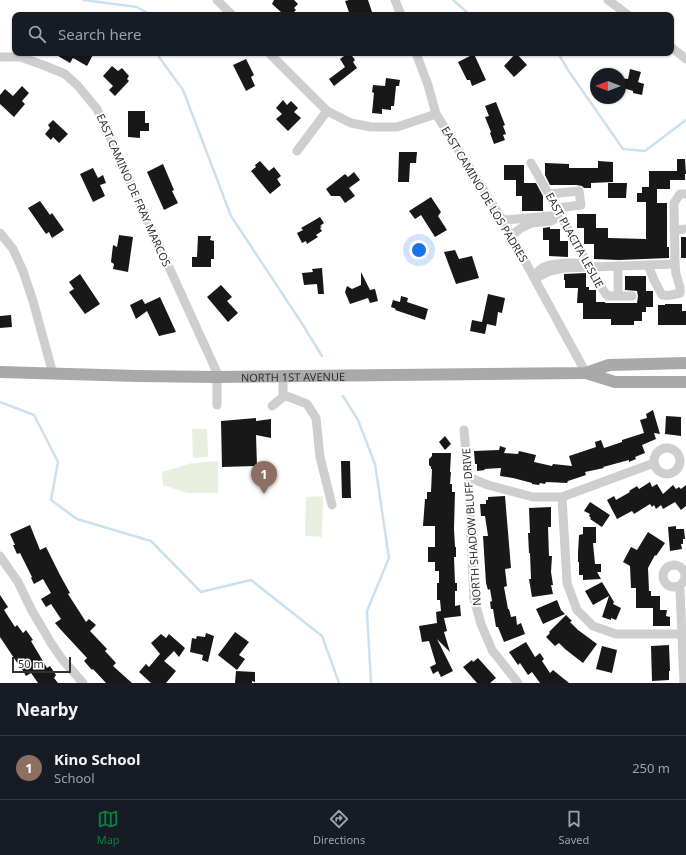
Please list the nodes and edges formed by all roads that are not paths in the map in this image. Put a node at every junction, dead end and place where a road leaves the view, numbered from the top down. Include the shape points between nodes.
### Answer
1 (217, 0) edge
2 (395, 0) edge
3 (608, 0) edge
4 (229, 12) edge
5 (400, 12) edge
6 (624, 12) edge
7 (674, 49) edge
8 (272, 56) edge
9 (417, 56) edge
10 (0, 57) edge
11 (686, 59) edge
12 (327, 111) junction
13 (436, 114) junction
14 (297, 151) dead end
15 (531, 163) dead end
16 (549, 194) junction
17 (686, 194) edge
18 (559, 212) junction
19 (503, 220) junction
20 (686, 229) edge
21 (674, 230) junction
22 (0, 233) edge
23 (511, 236) junction
24 (675, 264) junction
25 (648, 265) junction
26 (618, 266) junction
27 (589, 267) junction
28 (534, 278) junction
29 (618, 296) junction
30 (632, 296) dead end
31 (683, 296) edge
32 (686, 363) edge
33 (0, 372) edge
34 (586, 373) junction
35 (53, 374) junction
36 (218, 376) junction
37 (283, 376) junction
38 (686, 382) edge
39 (284, 395) junction
40 (217, 406) dead end
41 (272, 406) dead end
42 (464, 430) dead end
43 (654, 463) dead end
44 (468, 477) junction
45 (562, 497) junction
46 (332, 505) dead end
47 (0, 556) edge
48 (678, 586) dead end
49 (682, 634) junction
50 (84, 683) edge
51 (518, 683) edge
52 (684, 683) edge

1 - 4 street
2 - 5 street
3 - 6 street
7 - 11 street
8 - 12 street
9 - 13 street, EAST CAMINO DE LOS PADRES
10 - 36 street, EAST CAMINO DE FRAY MARCOS via 20,57 65,74 97,109
12 - 13 street via 351,123 371,127 397,126
12 - 14 street
13 - 19 street, EAST CAMINO DE LOS PADRES
15 - 16 street, EAST PLACITA LESLIE
16 - 18 street, EAST PLACITA LESLIE
16 - 18 street via 579,191 581,205
17 - 21 street via 680,194 674,203
18 - 19 street
18 - 23 street via 551,221 532,223
18 - 27 street, EAST PLACITA LESLIE
19 - 23 street, EAST CAMINO DE LOS PADRES
20 - 21 street
21 - 24 street
22 - 35 street via 13,249 23,271
23 - 28 street, EAST CAMINO DE LOS PADRES
24 - 25 street
24 - 31 street
25 - 26 street
25 - 31 street via 662,295
26 - 27 street
26 - 29 street
27 - 28 street via 582,263 552,264 537,272
27 - 29 street, EAST PLACITA LESLIE via 605,293 608,296
28 - 34 street, EAST CAMINO DE LOS PADRES
29 - 30 street, EAST PLACITA LESLIE
32 - 34 main road, NORTH 1ST AVENUE via 609,365
33 - 35 main road, NORTH 1ST AVENUE
34 - 37 main road, NORTH 1ST AVENUE
34 - 38 main road, NORTH 1ST AVENUE via 616,382
35 - 36 main road, NORTH 1ST AVENUE
36 - 37 main road, NORTH 1ST AVENUE
36 - 40 street
37 - 39 street
39 - 41 street
39 - 46 street via 307,404 316,418 320,458
42 - 44 street, NORTH SHADOW BLUFF DRIVE
43 - 45 street
44 - 45 street via 533,497
44 - 51 street, NORTH SHADOW BLUFF DRIVE via 474,600 492,650
45 - 49 street via 566,583 577,610 593,626 616,634
47 - 50 street via 18,582 30,609 51,643
48 - 49 street
49 - 52 street

